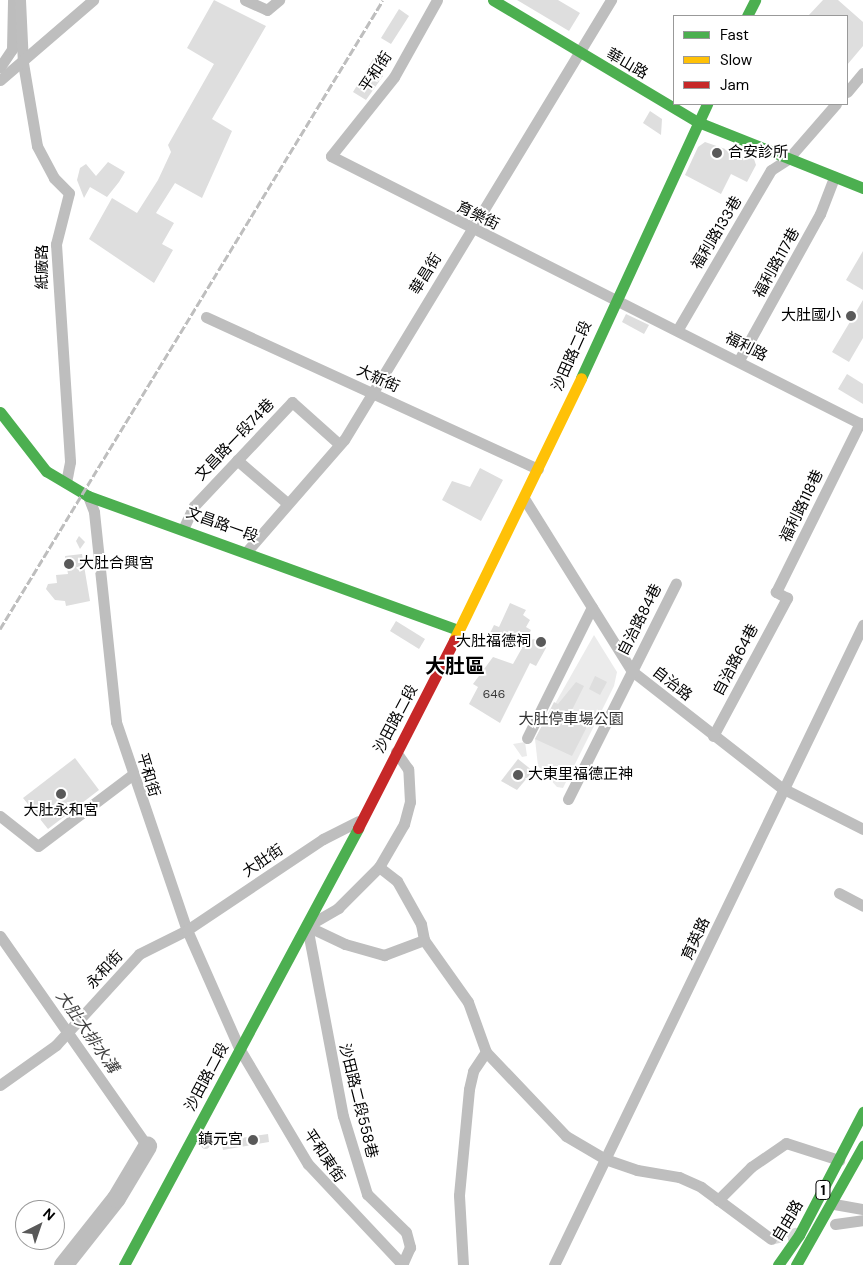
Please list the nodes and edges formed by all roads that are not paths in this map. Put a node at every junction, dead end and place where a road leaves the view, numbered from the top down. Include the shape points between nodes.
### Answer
1 (20, 0) edge
2 (93, 0) edge
3 (245, 0) edge
4 (279, 0) edge
5 (437, 0) edge
6 (493, 0) edge
7 (611, 0) edge
8 (755, 0) edge
9 (748, 15) edge
10 (578, 54) junction
11 (23, 63) junction
12 (863, 73) edge
13 (0, 80) edge
14 (848, 91) edge
15 (706, 105) edge
16 (835, 105) edge
17 (698, 122) junction
18 (331, 156) joint
19 (788, 159) junction
20 (834, 177) junction
21 (863, 188) edge
22 (471, 230) junction
23 (614, 298) junction
24 (206, 318) dead end
25 (678, 328) junction
26 (739, 360) junction
27 (371, 392) junction
28 (0, 412) edge
29 (862, 424) edge
30 (339, 444) junction
31 (237, 460) junction
32 (538, 469) junction
33 (66, 483) junction
34 (88, 496) junction
35 (525, 500) junction
36 (287, 503) junction
37 (184, 527) junction
38 (247, 551) junction
39 (676, 583) dead end
40 (787, 598) joint
41 (592, 607) junction
42 (863, 625) edge
43 (459, 630) junction
44 (632, 671) junction
45 (713, 736) junction
46 (527, 738) dead end
47 (396, 752) junction
48 (132, 775) junction
49 (782, 788) junction
50 (568, 799) dead end
51 (0, 816) edge
52 (358, 822) junction
53 (863, 829) edge
54 (379, 867) junction
55 (839, 893) dead end
56 (863, 906) edge
57 (307, 926) junction
58 (187, 930) junction
59 (424, 940) junction
60 (240, 1048) junction
61 (486, 1052) junction
62 (0, 1085) edge
63 (863, 1112) edge
64 (863, 1146) edge
65 (605, 1158) junction
66 (839, 1160) junction
67 (718, 1200) junction
68 (834, 1204) junction
69 (863, 1209) edge
70 (863, 1220) edge
71 (835, 1224) dead end
72 (771, 1239) dead end
73 (124, 1265) edge
74 (402, 1265) edge
75 (463, 1265) edge
76 (554, 1265) edge
77 (778, 1265) edge
78 (796, 1265) edge

1 - 11 street
2 - 11 street
3 - 4 street via 267,10
5 - 18 street, 平和街 via 394,77
6 - 10 street, 華山路
7 - 10 street, 華昌街
8 - 9 street
10 - 17 street, 華山路
10 - 22 street, 華昌街
11 - 13 street
11 - 33 street, 紙廠路 via 37,146 54,178 69,193 56,244 70,462
12 - 14 street
15 - 17 street, 沙田路二段
16 - 19 street, 福利路133巷
17 - 19 street, 華山路
17 - 23 street, 沙田路二段
18 - 22 street, 育樂街
19 - 20 street, 華山路
19 - 25 street, 福利路133巷 via 771,170
20 - 21 street, 華山路
20 - 26 street, 福利路117巷 via 820,214
22 - 23 street, 育樂街
22 - 27 street, 華昌街
23 - 25 street, 福利路
23 - 32 street, 沙田路二段
24 - 27 street, 大新街
25 - 26 street, 福利路
26 - 29 street, 福利路
27 - 30 street, 華昌街
27 - 32 street, 大新街
28 - 33 street, 文昌路一段 via 46,471
29 - 40 street, 福利路118巷 via 776,592
30 - 31 street, 文昌路一段74巷 via 292,402
30 - 36 street, 華昌街
31 - 36 street
31 - 37 street, 文昌路一段74巷 via 194,506
32 - 35 street, 沙田路二段
33 - 34 street, 文昌路一段
34 - 37 street, 文昌路一段
34 - 48 street, 平和街 via 94,512 116,722
35 - 41 street, 自治路
35 - 43 street, 沙田路二段
36 - 38 street, 華昌街
37 - 38 street, 文昌路一段
38 - 43 street, 文昌路一段
39 - 44 street, 自治路84巷
40 - 45 street, 自治路64巷
41 - 44 street, 自治路
41 - 46 street
42 - 49 street, 育英路
43 - 47 street, 沙田路二段
44 - 45 street, 自治路
44 - 50 street, 自治路84巷
45 - 49 street, 自治路
47 - 52 street, 沙田路二段
47 - 54 street via 408,769 410,802 404,824
48 - 51 street via 38,846
48 - 58 street, 平和街
49 - 53 street, 自治路
49 - 65 street, 育英路
52 - 57 street, 沙田路二段
52 - 58 street, 大肚街 via 322,839
54 - 57 street via 338,908
54 - 59 street via 397,881 421,924
55 - 56 street
57 - 59 street via 345,944 384,955
57 - 60 street, 沙田路二段
57 - 74 street, 沙田路二段558巷 via 343,1116 367,1194 406,1232 410,1247
58 - 60 street, 平和街
58 - 62 street, 永和街 via 139,954 56,1045
59 - 61 street via 468,1002
60 - 73 street, 沙田路二段
60 - 74 street, 平和東街 via 308,1164
61 - 65 street via 566,1136
61 - 75 street via 473,1071 469,1089 459,1195
63 - 66 street, 自由路 / 1
64 - 68 street, 自由路 / 1
65 - 67 street via 637,1170 679,1177
65 - 76 street, 育英路
66 - 67 street via 786,1143 751,1166
66 - 77 street, 自由路 / 1
67 - 72 street
68 - 69 street
68 - 78 street, 自由路 / 1
70 - 71 street

